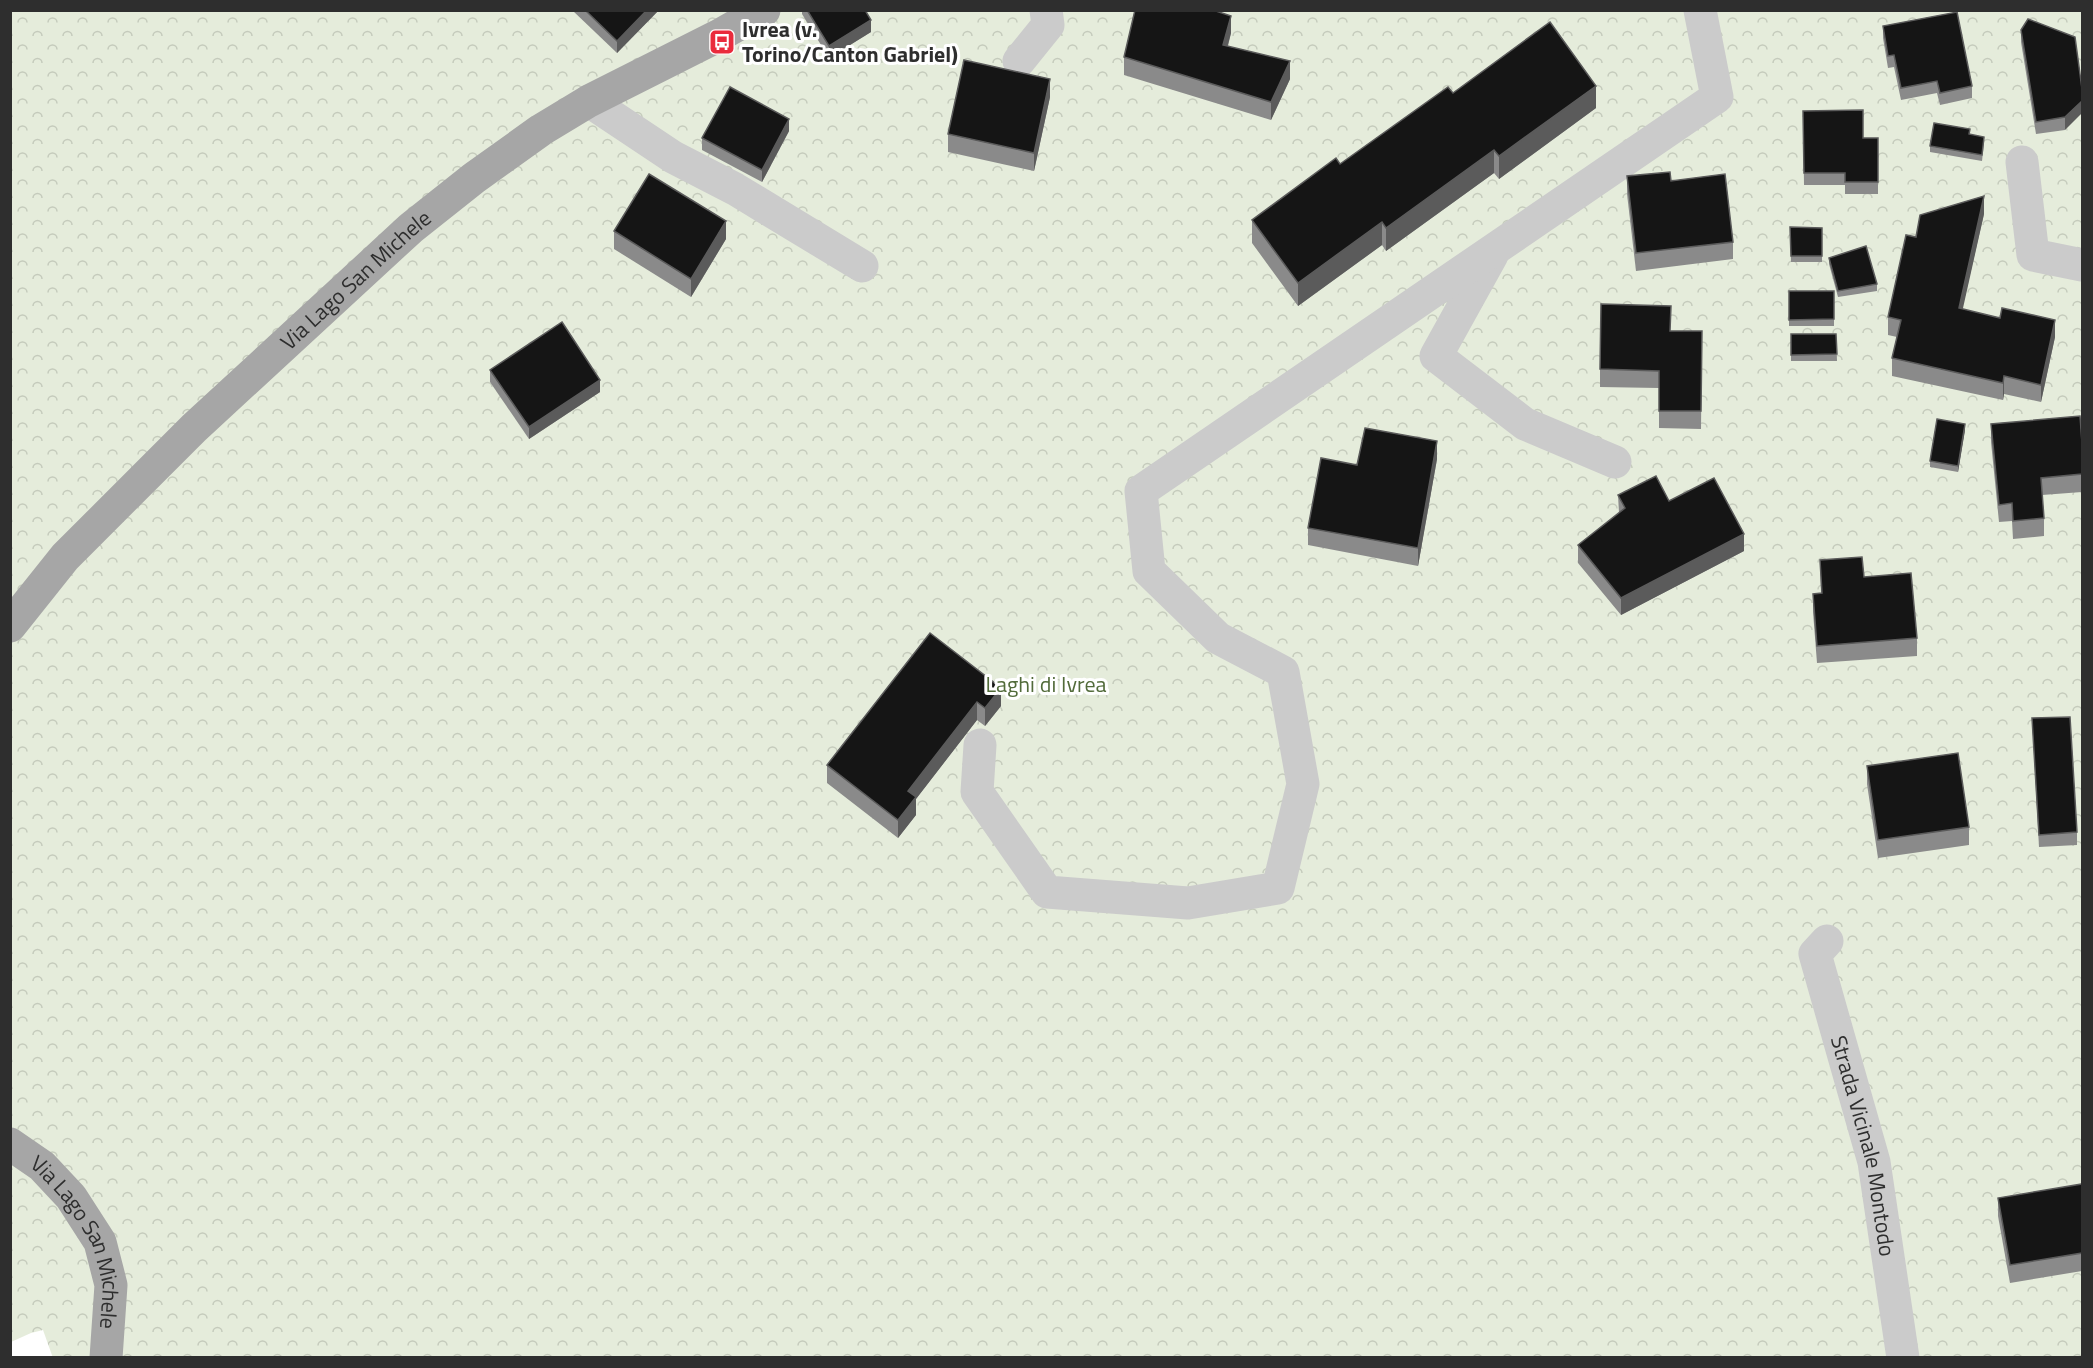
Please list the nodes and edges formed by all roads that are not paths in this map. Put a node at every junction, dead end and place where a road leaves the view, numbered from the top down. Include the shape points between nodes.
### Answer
1 (764, 10) edge
2 (1047, 10) edge
3 (1700, 10) edge
4 (1019, 61) dead end
5 (589, 101) junction
6 (2022, 162) dead end
7 (1496, 248) junction
8 (2082, 264) edge
9 (862, 266) dead end
10 (1615, 462) dead end
11 (10, 626) edge
12 (980, 745) dead end
13 (1827, 941) dead end
14 (10, 1144) edge
15 (106, 1358) edge
16 (1904, 1358) edge

1 - 5 main road, Via Lago San Michele
2 - 4 street via 1048,25
3 - 7 street via 1717,97
5 - 9 street via 673,157 735,189
5 - 11 main road, Via Lago San Michele via 474,178 348,285 194,428 65,557
6 - 8 street via 2033,255
7 - 10 street via 1436,356 1525,424
7 - 12 street via 1142,490 1149,571 1218,638 1283,672 1303,784 1278,888 1188,903 1047,892 976,792
13 - 16 street, Strada Vicinale Montodo via 1815,954 1874,1162
14 - 15 main road, Via Lago San Michele via 42,1166 71,1197 100,1242 111,1285

